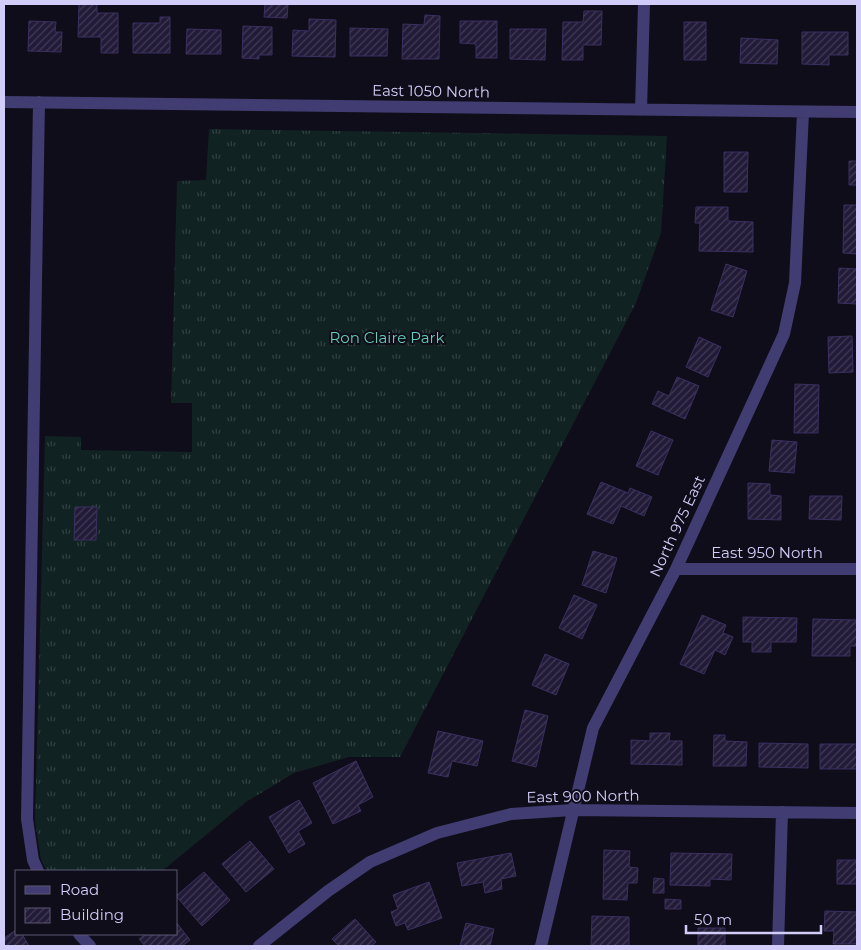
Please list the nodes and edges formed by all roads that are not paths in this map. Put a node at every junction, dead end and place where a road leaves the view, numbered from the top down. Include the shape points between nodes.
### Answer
1 (644, 4) edge
2 (4, 102) edge
3 (39, 102) junction
4 (641, 110) junction
5 (804, 112) junction
6 (857, 112) edge
7 (676, 569) junction
8 (857, 569) edge
9 (572, 810) junction
10 (782, 812) junction
11 (857, 813) edge
12 (38, 870) edge
13 (80, 935) edge
14 (90, 946) edge
15 (259, 946) edge
16 (540, 946) edge
17 (778, 946) edge

1 - 4 street
2 - 3 street, East 1050 North
3 - 4 street, East 1050 North
3 - 12 street via 27,819
4 - 5 street, East 1050 North
5 - 6 street, East 1050 North
5 - 7 street, North 975 East via 795,283 784,334
7 - 8 street, East 950 North
7 - 9 street, North 975 East via 593,728
9 - 10 street, East 900 North
9 - 15 street, East 900 North via 511,814 437,833 370,862
9 - 16 street, North 975 East
10 - 11 street, East 900 North
10 - 17 street
13 - 14 street

